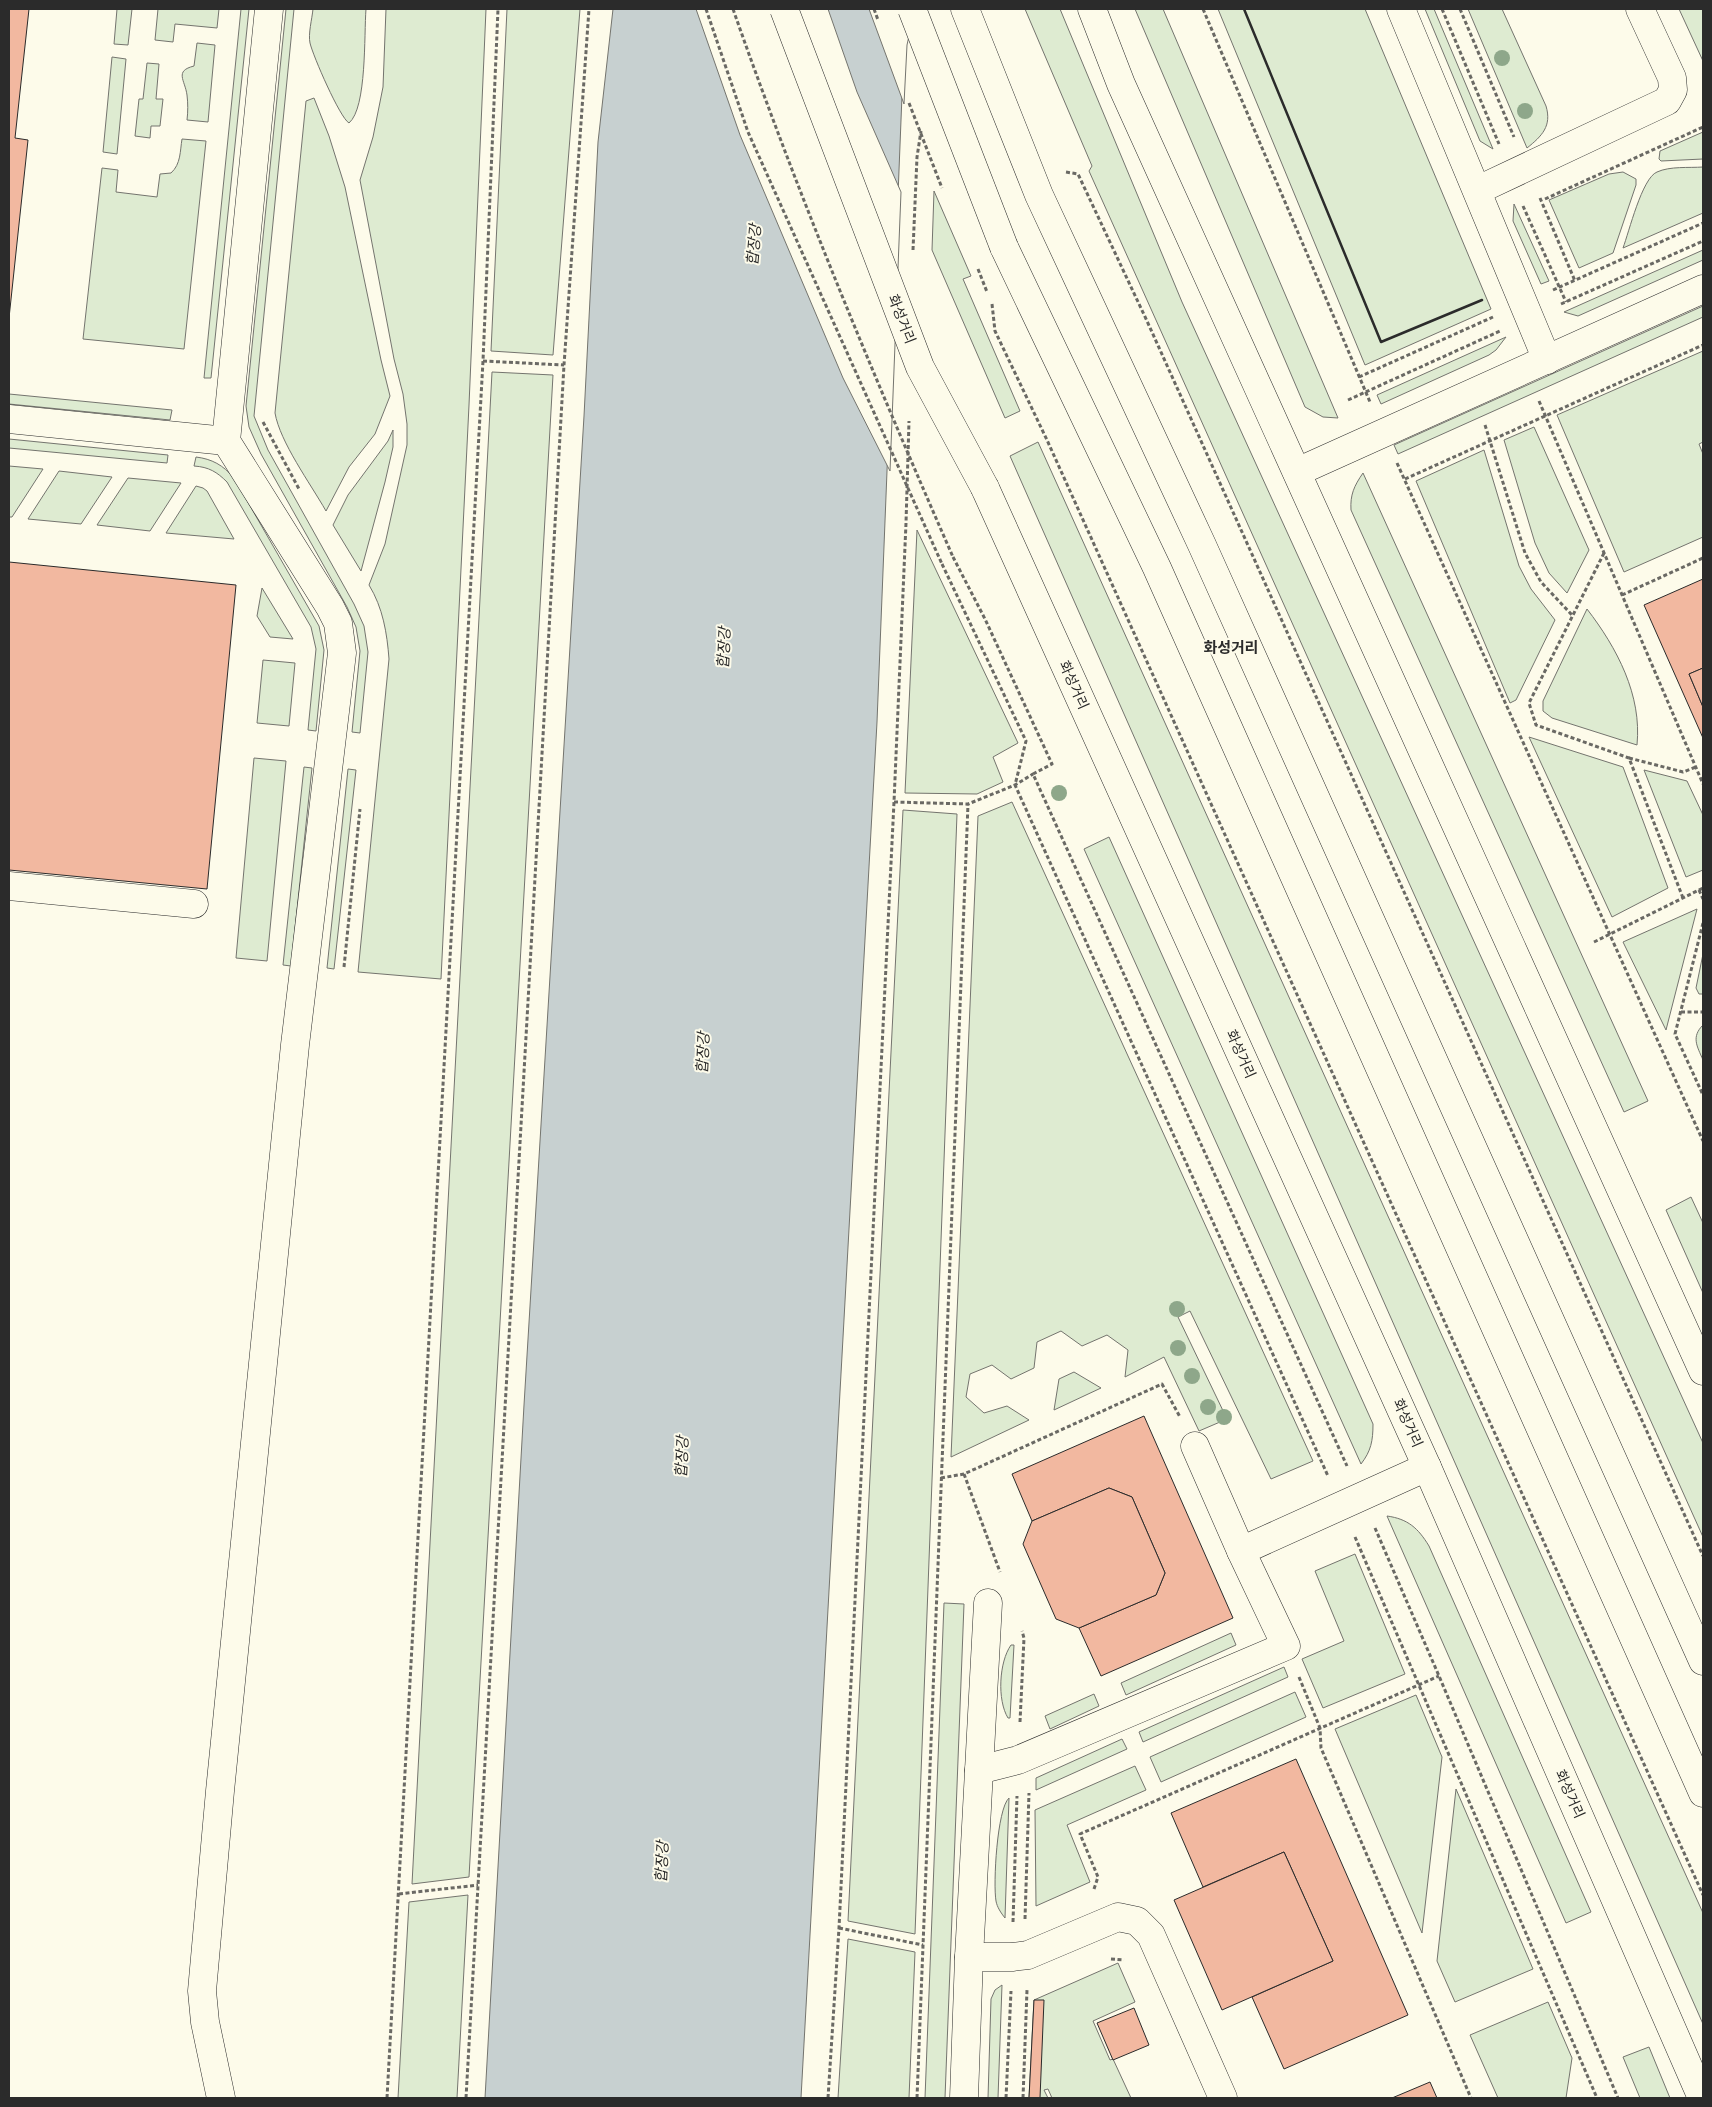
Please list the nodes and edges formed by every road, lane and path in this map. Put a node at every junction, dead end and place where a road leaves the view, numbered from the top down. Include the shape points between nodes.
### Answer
1 (269, 9) edge
2 (498, 9) edge
3 (589, 9) edge
4 (706, 9) edge
5 (733, 9) edge
6 (784, 9) edge
7 (912, 9) edge
8 (965, 9) edge
9 (1092, 9) edge
10 (1202, 9) edge
11 (1402, 9) edge
12 (1640, 9) edge
13 (923, 120) dead end
14 (1703, 127) edge
15 (1064, 166) dead end
16 (1478, 190) junction
17 (1524, 208) dead end
18 (913, 258) dead end
19 (1703, 290) edge
20 (987, 292) dead end
21 (1703, 345) edge
22 (1547, 360) junction
23 (483, 361) junction
24 (564, 365) junction
25 (1539, 401) dead end
26 (909, 416) dead end
27 (1545, 416) junction
28 (262, 418) dead end
29 (9, 420) edge
30 (1485, 425) dead end
31 (1384, 433) junction
32 (226, 441) junction
33 (1491, 441) junction
34 (1297, 472) junction
35 (1405, 479) junction
36 (301, 493) dead end
37 (1604, 553) junction
38 (1703, 558) edge
39 (1622, 595) junction
40 (1572, 615) junction
41 (1629, 758) junction
42 (1696, 767) junction
43 (1033, 774) junction
44 (1015, 784) junction
45 (1703, 784) edge
46 (361, 801) dead end
47 (894, 802) junction
48 (968, 804) junction
49 (9, 886) edge
50 (1701, 889) edge
51 (1683, 898) junction
52 (1703, 898) edge
53 (194, 904) dead end
54 (1703, 923) edge
55 (1610, 934) junction
56 (1594, 942) dead end
57 (344, 967) dead end
58 (1681, 1012) junction
59 (1703, 1012) edge
60 (1703, 1095) edge
61 (1703, 1141) edge
62 (1703, 1371) edge
63 (1195, 1446) joint
64 (1427, 1466) junction
65 (941, 1478) junction
66 (1351, 1500) junction
67 (1702, 1550) edge
68 (1241, 1551) junction
69 (1703, 1556) edge
70 (988, 1603) dead end
71 (1286, 1646) junction
72 (1703, 1661) edge
73 (1440, 1676) junction
74 (1418, 1686) junction
75 (1320, 1728) junction
76 (980, 1770) junction
77 (1703, 1793) edge
78 (478, 1886) junction
79 (1085, 1893) dead end
80 (399, 1894) junction
81 (1703, 1895) edge
82 (1033, 1916) dead end
83 (1025, 1919) dead end
84 (839, 1928) junction
85 (923, 1944) junction
86 (969, 1958) junction
87 (1105, 1961) dead end
88 (1130, 1965) dead end
89 (1036, 1989) dead end
90 (1027, 1993) dead end
91 (221, 2098) edge
92 (387, 2098) edge
93 (466, 2098) edge
94 (828, 2098) edge
95 (917, 2098) edge
96 (964, 2098) edge
97 (1224, 2098) edge
98 (1471, 2098) edge
99 (1597, 2098) edge
100 (1618, 2098) edge
101 (1702, 2098) edge

1 - 32 main road
2 - 23 path
3 - 24 path
4 - 44 path, bridge via 748,132 942,564 1026,742
5 - 43 path, bridge via 878,386 953,557 1052,764
6 - 64 main road, 화성거리, bridge via 920,367 986,488
7 - 77 main road, bridge via 1004,247 1157,568
8 - 72 main road via 1039,195 1206,554
9 - 34 main road via 1121,84
10 - 31 path
11 - 16 main road
12 - 16 main road via 1672,78 1673,90 1667,101
13 - 18 path via 916,166
14 - 17 path
15 - 67 path via 1066,173 1078,174 1147,321
16 - 22 main road
19 - 22 main road
20 - 81 path via 995,331
21 - 27 path
22 - 31 main road
23 - 24 path
23 - 80 path
24 - 78 path
25 - 27 path
26 - 47 path
27 - 33 path
27 - 37 path
28 - 36 path
29 - 32 main road
30 - 33 path
31 - 34 main road
31 - 35 path
32 - 91 main road via 330,607 338,623 342,653 295,1045 203,1981 205,2022
33 - 35 path
33 - 40 path via 1525,553 1541,582
34 - 62 main road
35 - 55 path
37 - 39 path
37 - 40 path
38 - 39 path
39 - 42 path
40 - 41 path via 1529,703 1536,725
41 - 42 path via 1683,772
41 - 51 path
42 - 45 path
43 - 44 path
43 - 66 path
44 - 48 path
44 - 66 path
46 - 57 path
47 - 48 path
47 - 84 path
48 - 65 path
49 - 53 main road
50 - 51 path
50 - 52 path
51 - 55 path
54 - 58 path
55 - 56 path
55 - 61 path
58 - 59 path
58 - 60 path via 1676,1034
63 - 65 path via 1162,1384 964,1474
63 - 68 main road
64 - 66 main road
64 - 101 main road, 화성거리
65 - 85 path
66 - 68 main road
66 - 73 path
66 - 74 path
67 - 69 path
68 - 71 main road
70 - 76 main road
71 - 75 path
71 - 76 main road via 1018,1760
73 - 74 path
73 - 100 path
74 - 75 path
74 - 99 path
75 - 79 path via 1080,1834 1098,1876 1094,1889
75 - 98 path via 1321,1748
76 - 86 main road
78 - 80 path
78 - 93 path
80 - 92 path
82 - 83 path
84 - 85 path
84 - 94 path
85 - 95 path
86 - 96 main road
86 - 97 main road via 1028,1955 1118,1918 1137,1921 1151,1936
87 - 88 path via 1114,1958 1125,1960
89 - 90 path

